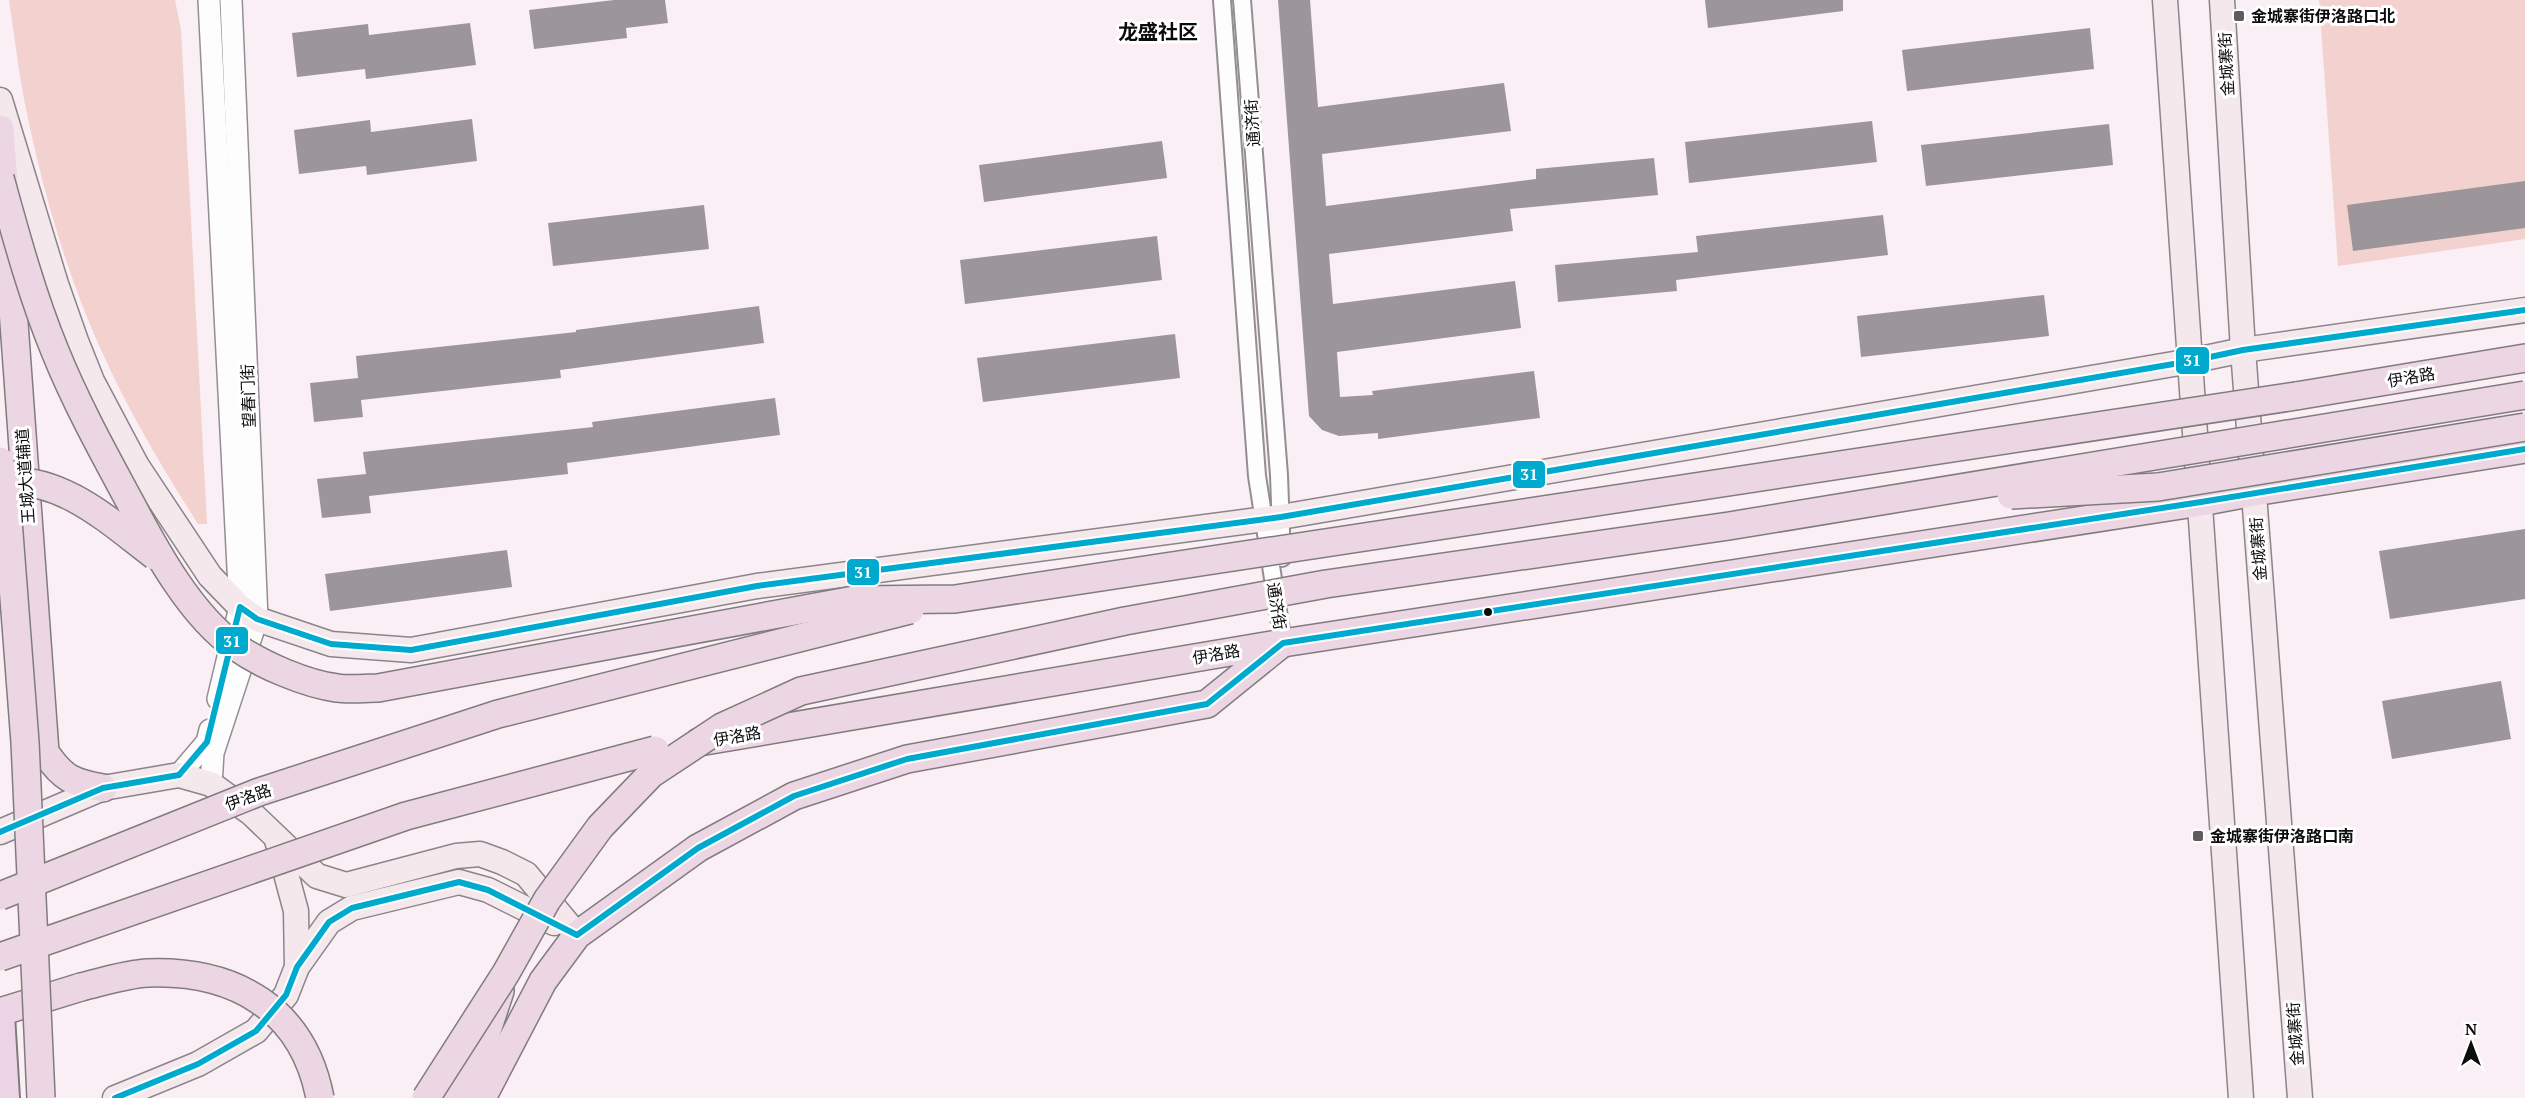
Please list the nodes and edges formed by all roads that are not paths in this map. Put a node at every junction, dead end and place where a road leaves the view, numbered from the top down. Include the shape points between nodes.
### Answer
1 (209, 0) edge
2 (231, 0) edge
3 (1221, 0) edge
4 (1242, 0) edge
5 (2165, 0) edge
6 (2222, 0) edge
7 (0, 100) edge
8 (0, 129) edge
9 (0, 178) edge
10 (2525, 310) edge
11 (2243, 350) junction
12 (2525, 358) edge
13 (2191, 361) junction
14 (2525, 395) edge
15 (2525, 428) edge
16 (2525, 449) edge
17 (0, 460) edge
18 (0, 481) edge
19 (2254, 492) junction
20 (1872, 502) junction
21 (2201, 502) junction
22 (1272, 518) junction
23 (161, 561) junction
24 (955, 599) junction
25 (249, 613) junction
26 (1283, 643) junction
27 (179, 775) junction
28 (211, 784) junction
29 (103, 788) junction
30 (0, 832) edge
31 (277, 840) junction
32 (0, 896) edge
33 (577, 935) junction
34 (0, 957) edge
35 (297, 967) junction
36 (506, 973) junction
37 (0, 1013) edge
38 (5, 1098) edge
39 (41, 1098) edge
40 (115, 1098) edge
41 (320, 1098) edge
42 (426, 1098) edge
43 (456, 1098) edge
44 (482, 1098) edge
45 (2241, 1098) edge
46 (2300, 1098) edge

1 - 25 street, 望春门街
2 - 25 street, 望春门街
3 - 22 street, 通济街 via 1257,476
4 - 22 street, 通济街
5 - 13 main road
6 - 11 main road, 金城寨街
7 - 25 main road via 56,284 92,381 137,466 185,540 210,576
8 - 29 main road, 王城大道辅道 via 45,752 57,770 78,784
9 - 23 main road, bridge via 33,293 55,351 80,408
10 - 11 main road
11 - 13 main road
11 - 19 main road, 金城寨街
12 - 24 main road, 伊洛路, bridge
13 - 21 main road
13 - 22 main road
14 - 20 main road, bridge
15 - 20 main road, bridge via 2158,487
16 - 19 main road, 伊洛路
17 - 39 main road, bridge via 24,742
18 - 23 main road, bridge via 43,484 72,496
19 - 21 main road, 伊洛路
19 - 46 main road, 金城寨街
20 - 36 main road, bridge via 1326,584 1125,621 801,691 722,727 651,774 600,827 547,900
21 - 26 main road, 伊洛路
21 - 45 main road
22 - 25 main road via 757,586 411,650 331,644
22 - 26 street, 通济街
23 - 24 main road, bridge via 208,622 236,647 277,668 337,688 378,688 854,600
24 - 32 main road, 伊洛路, bridge via 498,714 259,792
25 - 27 street via 207,742
25 - 28 street, 望春门街 via 213,753
26 - 33 main road via 1207,704 907,759 794,796 698,848
26 - 34 main road, 伊洛路, bridge via 655,750 406,816
27 - 28 main road
27 - 29 main road
28 - 31 main road via 251,813
29 - 30 main road
31 - 33 main road via 316,876 346,885 456,856 480,854 526,874
31 - 35 main road via 296,911
33 - 35 main road via 488,890 459,882 352,908 329,922
33 - 44 main road via 543,981
35 - 40 main road via 286,995 256,1031 198,1064
36 - 42 main road, bridge
36 - 43 main road, bridge via 483,1042
37 - 38 highway
37 - 41 main road, bridge via 81,987 147,973 191,975 230,984 266,1004 290,1027 311,1062

